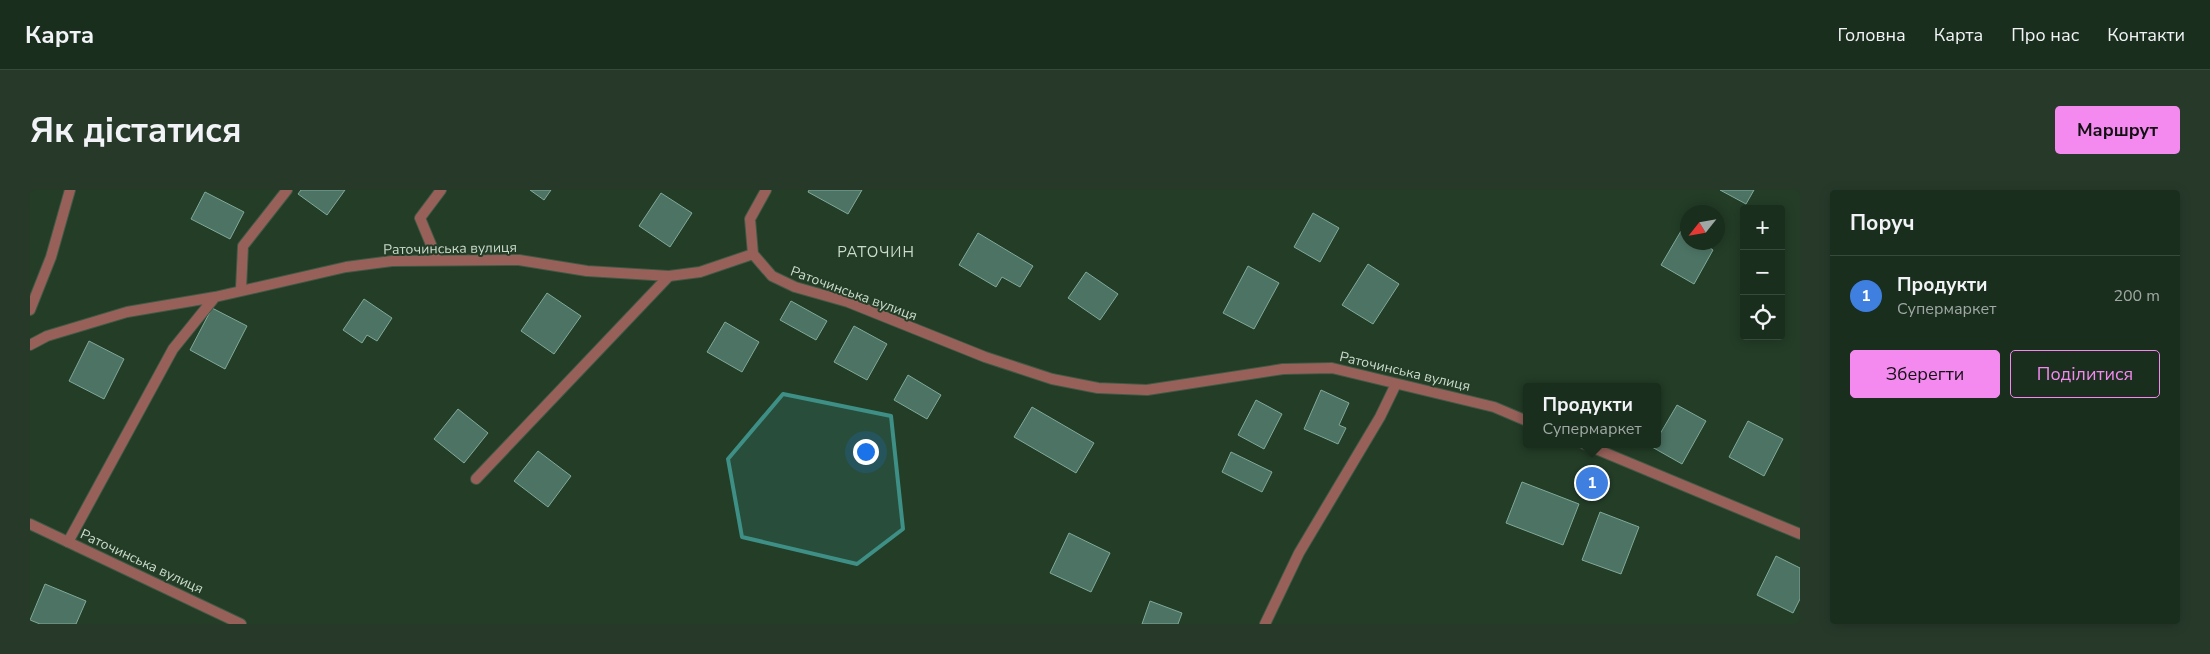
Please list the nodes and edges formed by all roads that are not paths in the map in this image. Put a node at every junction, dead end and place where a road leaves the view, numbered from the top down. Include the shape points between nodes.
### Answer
1 (70, 190) edge
2 (286, 190) edge
3 (441, 190) edge
4 (766, 190) edge
5 (753, 254) junction
6 (437, 259) junction
7 (670, 276) junction
8 (241, 289) junction
9 (215, 297) junction
10 (30, 310) edge
11 (30, 345) edge
12 (1396, 384) junction
13 (1523, 418) edge
14 (1594, 448) edge
15 (476, 480) dead end
16 (30, 524) edge
17 (1800, 534) edge
18 (68, 542) junction
19 (241, 624) edge
20 (1265, 624) edge

1 - 10 street via 51,257
2 - 8 street via 243,246
3 - 6 street via 420,218
4 - 5 street via 750,219
5 - 7 street, Раточинська вулиця via 700,272
5 - 12 street, Раточинська вулиця via 772,276 795,288 848,302 986,357 1052,379 1098,388 1147,390 1274,370 1332,368
6 - 7 street, Раточинська вулиця via 519,260 587,271
6 - 8 street, Раточинська вулиця via 346,267
7 - 15 street
8 - 9 street, Раточинська вулиця
9 - 11 street, Раточинська вулиця via 126,312 47,336
9 - 18 street via 173,349
12 - 13 street, Раточинська вулиця via 1494,407
12 - 20 street via 1299,554
14 - 17 street
16 - 18 street, Раточинська вулиця
18 - 19 street, Раточинська вулиця

